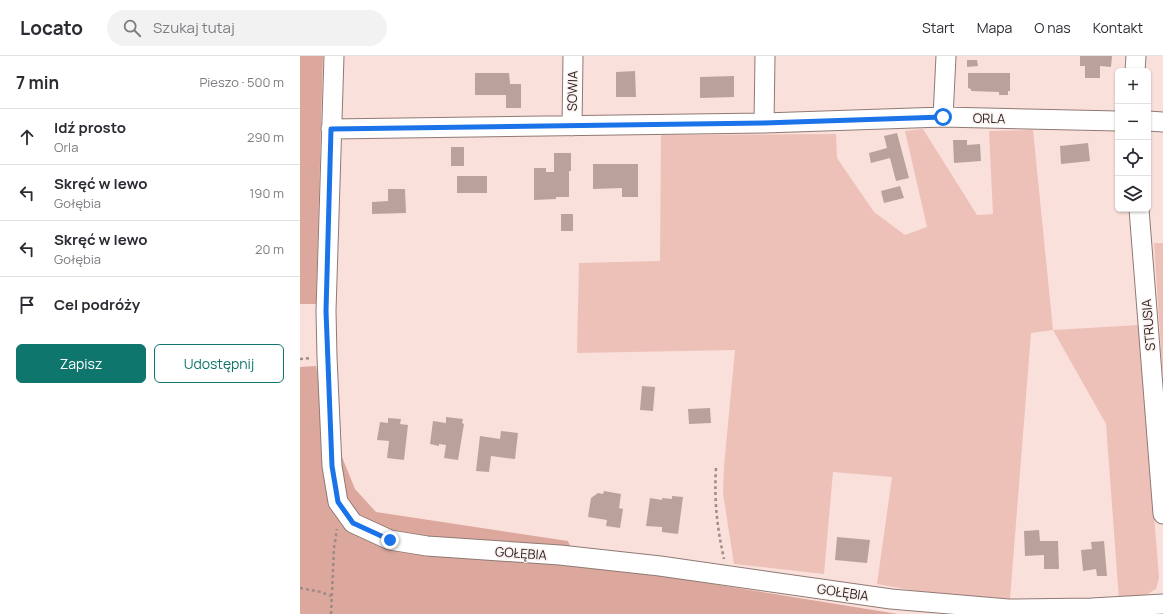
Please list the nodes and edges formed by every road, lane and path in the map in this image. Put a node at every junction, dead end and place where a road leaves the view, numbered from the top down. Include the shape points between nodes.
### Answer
1 (334, 56) edge
2 (573, 56) edge
3 (765, 56) edge
4 (946, 56) edge
5 (1136, 56) edge
6 (1135, 68) edge
7 (943, 117) junction
8 (1115, 121) edge
9 (1151, 121) edge
10 (1163, 122) edge
11 (764, 123) junction
12 (572, 126) junction
13 (331, 129) junction
14 (1139, 212) edge
15 (716, 468) dead end
16 (1162, 487) edge
17 (342, 507) junction
18 (1163, 514) edge
19 (726, 576) junction
20 (300, 588) edge
21 (331, 596) junction
22 (1163, 604) edge
23 (331, 614) edge

1 - 13 street, GOŁĘBIA
2 - 12 street, SOWIA
3 - 11 street
4 - 7 street
5 - 6 street
7 - 8 street, ORLA
7 - 11 street, ORLA
9 - 10 street
11 - 12 street, ORLA
12 - 13 street, ORLA
13 - 17 street, GOŁĘBIA via 326,311 332,466 338,502
14 - 16 street, STRUSIA
15 - 19 path via 714,493 717,530
16 - 18 street, STRUSIA
17 - 19 street, GOŁĘBIA via 353,523 390,540 427,546 568,556
17 - 21 path via 334,548
19 - 22 street, GOŁĘBIA via 891,599 1008,609
20 - 21 path
21 - 23 path

